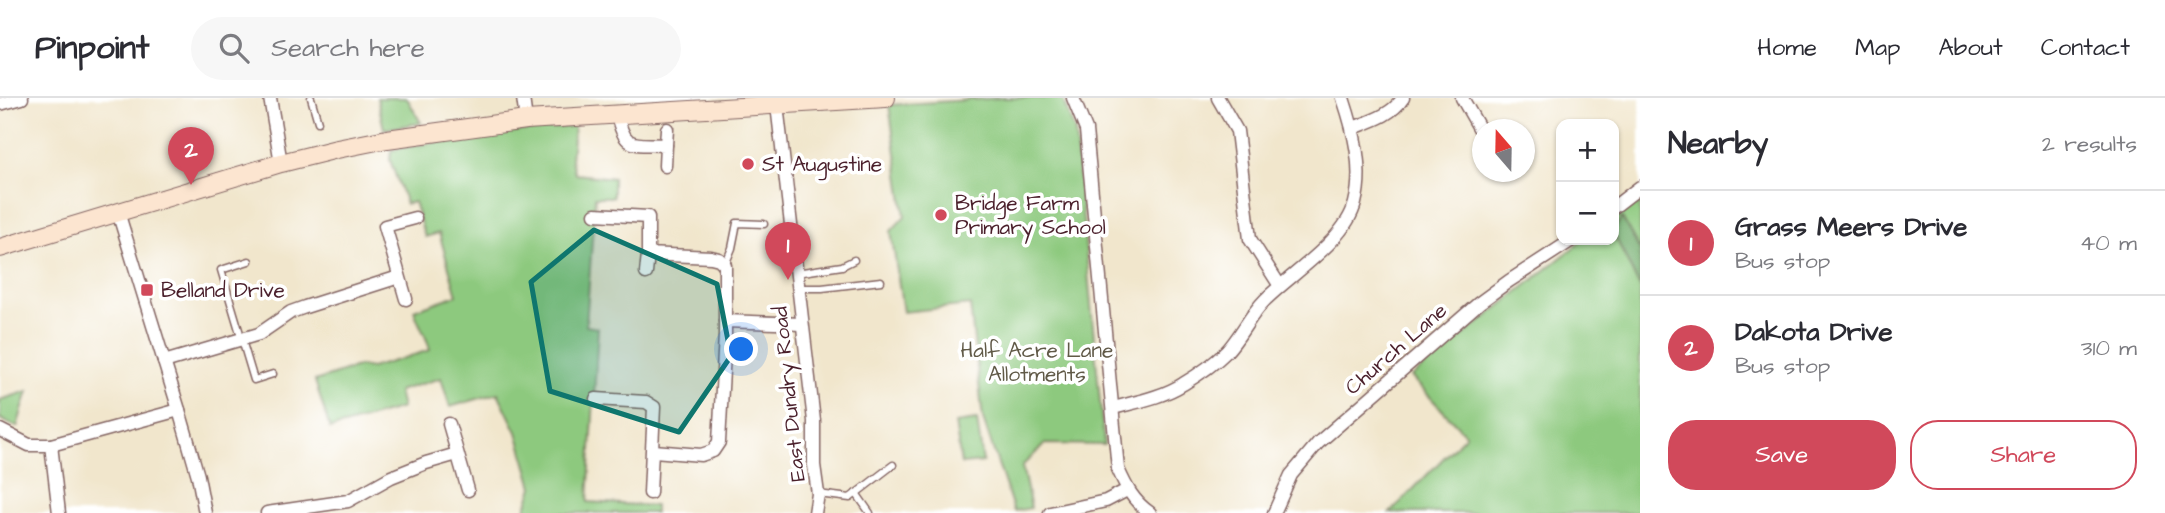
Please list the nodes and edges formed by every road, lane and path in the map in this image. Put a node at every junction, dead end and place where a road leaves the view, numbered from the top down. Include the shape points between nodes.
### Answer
1 (22, 98) edge
2 (270, 98) edge
3 (310, 98) edge
4 (523, 98) edge
5 (886, 98) edge
6 (1073, 98) edge
7 (1218, 98) edge
8 (1343, 98) edge
9 (1403, 98) edge
10 (1462, 98) edge
11 (5, 101) edge
12 (655, 104) edge
13 (777, 105) junction
14 (617, 114) junction
15 (1474, 119) edge
16 (526, 120) junction
17 (318, 122) dead end
18 (1353, 128) junction
19 (667, 129) dead end
20 (666, 145) junction
21 (281, 163) junction
22 (665, 166) dead end
23 (1640, 187) edge
24 (1619, 203) edge
25 (118, 212) junction
26 (595, 214) dead end
27 (415, 218) dead end
28 (764, 224) dead end
29 (1565, 245) edge
30 (0, 247) edge
31 (648, 254) junction
32 (854, 260) dead end
33 (249, 261) dead end
34 (725, 265) junction
35 (646, 273) dead end
36 (796, 273) junction
37 (399, 278) junction
38 (881, 281) dead end
39 (1280, 286) junction
40 (798, 288) junction
41 (406, 299) dead end
42 (725, 321) junction
43 (802, 324) junction
44 (242, 339) junction
45 (164, 362) junction
46 (273, 374) dead end
47 (596, 399) dead end
48 (1112, 408) junction
49 (179, 410) junction
50 (449, 424) dead end
51 (0, 430) edge
52 (51, 445) junction
53 (653, 451) junction
54 (457, 454) junction
55 (893, 465) dead end
56 (468, 490) dead end
57 (1127, 490) junction
58 (650, 493) dead end
59 (856, 493) junction
60 (818, 494) junction
61 (59, 513) edge
62 (205, 513) edge
63 (267, 513) edge
64 (815, 513) edge
65 (870, 513) edge
66 (1050, 513) edge
67 (1150, 513) edge
68 (1274, 513) edge

1 - 11 street
2 - 21 street
3 - 17 lane
4 - 16 street
5 - 13 street
6 - 48 street via 1086,130
7 - 39 street via 1237,131 1250,239
8 - 18 street
9 - 18 street via 1384,116
10 - 15 street
12 - 13 street
12 - 14 street
13 - 36 street, East Dundry Road
14 - 16 street
14 - 20 street via 626,140
16 - 21 street via 387,139
18 - 39 street via 1359,171 1355,204 1343,229
19 - 20 street
20 - 22 street
21 - 25 street
23 - 24 street
25 - 30 street
25 - 45 street
26 - 31 street via 648,217
27 - 37 street via 385,226
28 - 34 lane via 737,223
29 - 68 street, Church Lane via 1479,303 1318,443 1292,475
31 - 34 street via 711,257
31 - 35 street
32 - 36 lane
33 - 44 lane via 220,270
34 - 42 street
36 - 40 street, East Dundry Road
37 - 41 street
37 - 44 street via 291,312 259,334
38 - 40 lane
39 - 48 street via 1226,352 1205,369 1180,386
40 - 43 street, East Dundry Road
42 - 43 street
42 - 53 street via 719,442 713,451 701,455
43 - 60 street, East Dundry Road
44 - 45 street
44 - 46 lane via 254,380
45 - 49 street
47 - 53 street via 646,402 654,407
48 - 57 street via 1118,469
49 - 52 street
49 - 62 street
50 - 54 street
51 - 52 street via 29,445
52 - 61 street
53 - 58 street
54 - 56 street
54 - 63 street via 391,477 348,501
55 - 59 lane
57 - 66 street via 1106,501
57 - 67 street
59 - 60 lane via 850,498
59 - 65 lane
60 - 64 street, East Dundry Road

